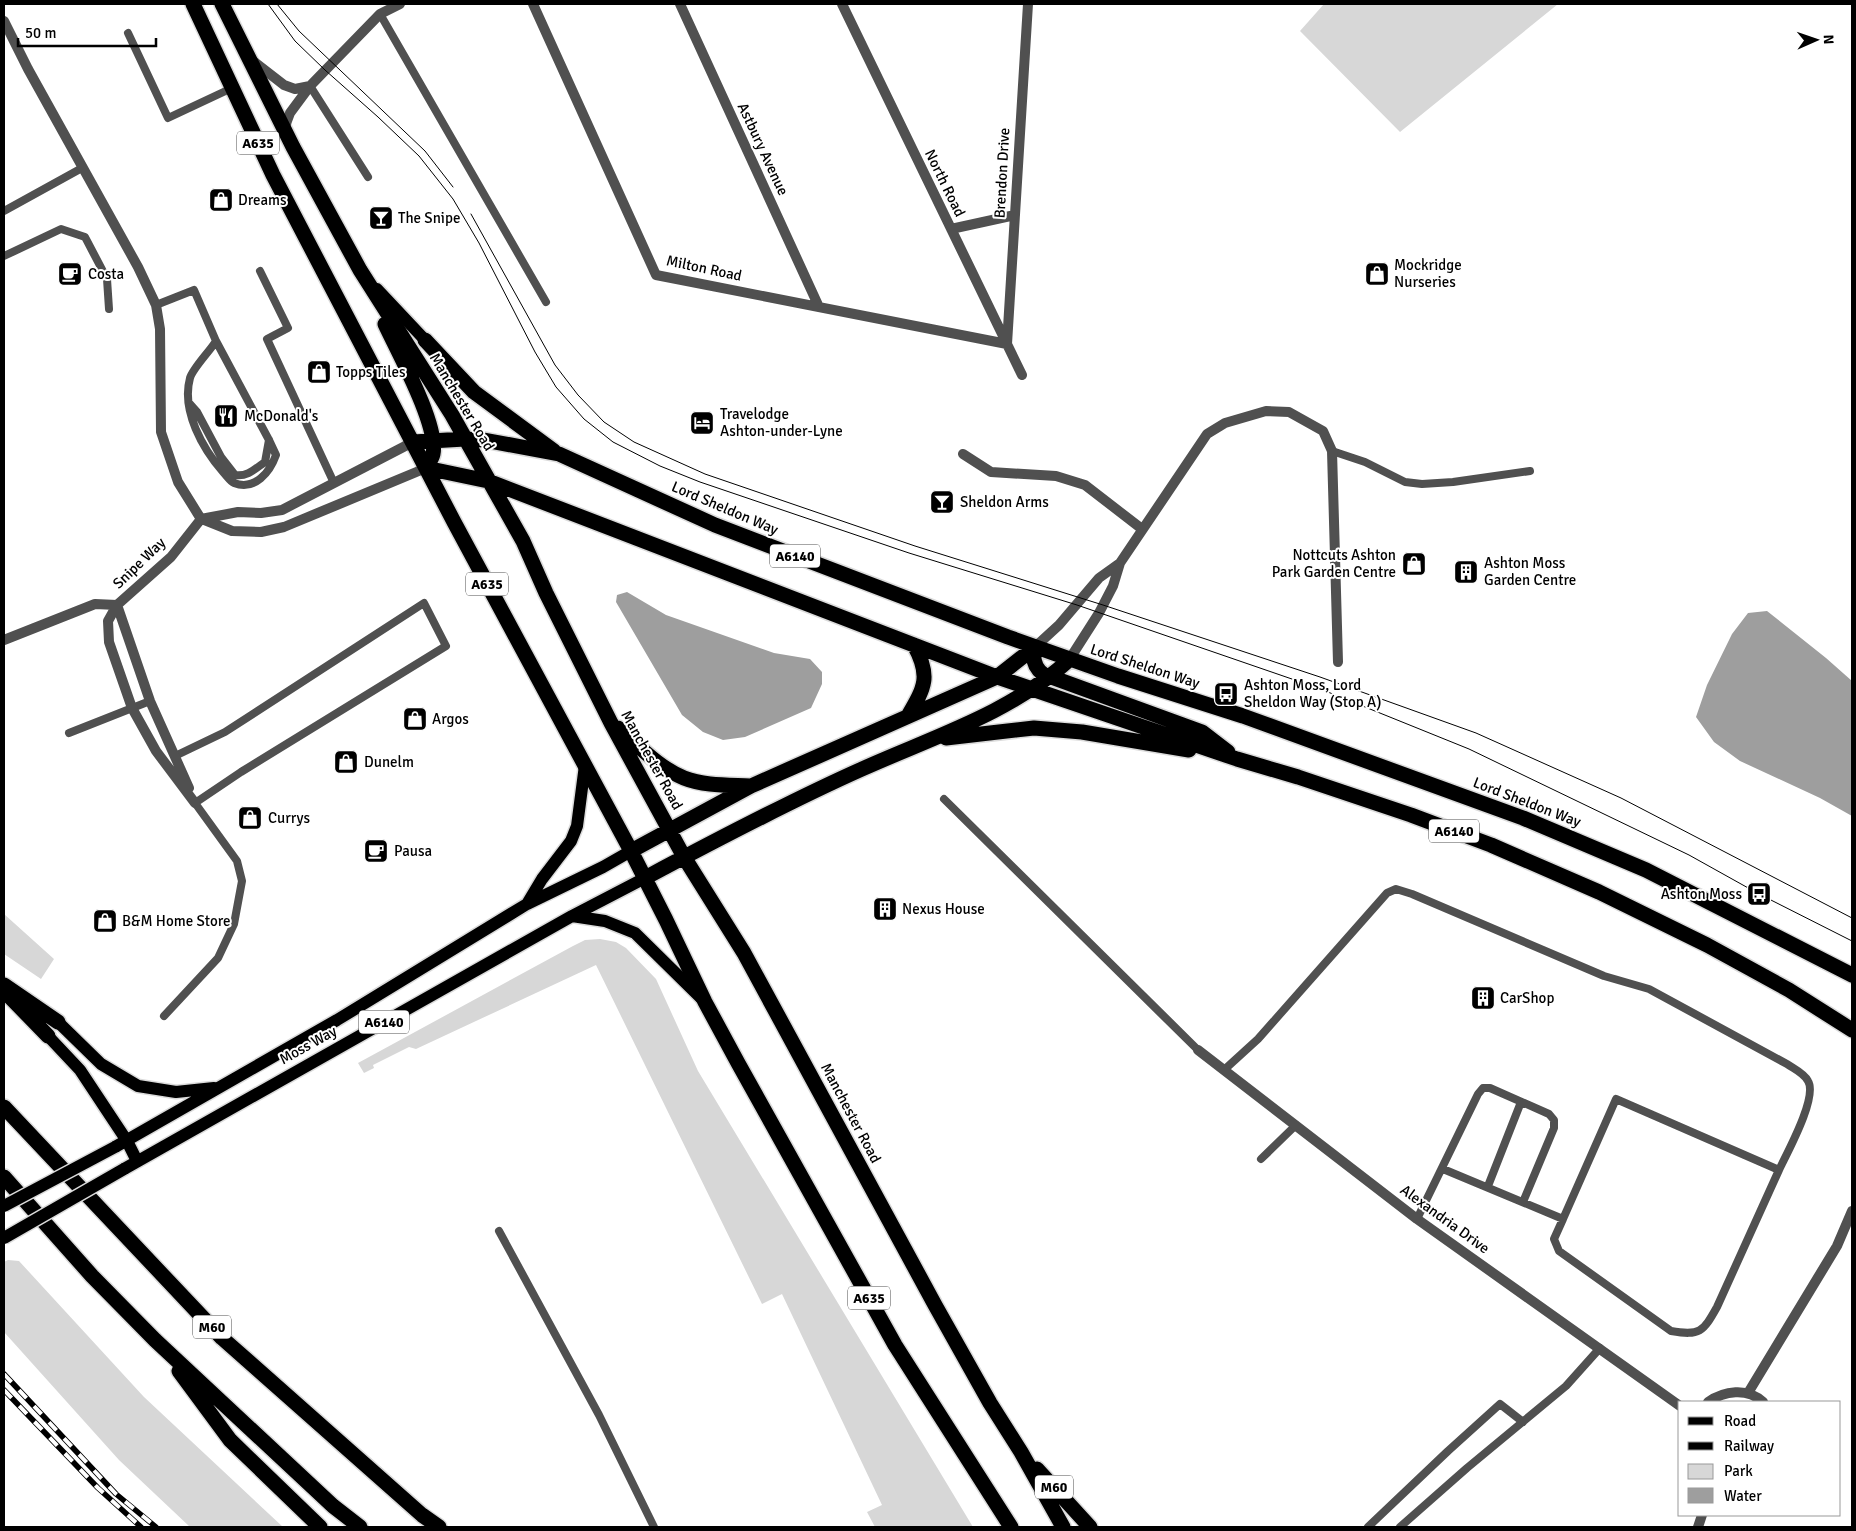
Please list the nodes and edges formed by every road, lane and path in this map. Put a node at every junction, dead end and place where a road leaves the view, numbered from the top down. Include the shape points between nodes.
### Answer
1 (193, 4) edge
2 (222, 4) edge
3 (400, 4) edge
4 (533, 4) edge
5 (680, 4) edge
6 (842, 4) edge
7 (1028, 4) edge
8 (377, 9) edge
9 (4, 21) edge
10 (128, 33) dead end
11 (249, 58) junction
12 (310, 86) junction
13 (232, 88) junction
14 (284, 129) junction
15 (82, 168) junction
16 (368, 177) dead end
17 (4, 211) edge
18 (1015, 215) junction
19 (951, 229) junction
20 (4, 256) edge
21 (360, 270) junction
22 (260, 271) dead end
23 (546, 302) dead end
24 (156, 305) junction
25 (819, 307) junction
26 (109, 309) dead end
27 (425, 340) joint
28 (216, 341) junction
29 (1007, 344) junction
30 (1022, 375) dead end
31 (464, 439) junction
32 (433, 441) junction
33 (413, 442) junction
34 (1332, 451) junction
35 (559, 454) junction
36 (963, 454) dead end
37 (426, 468) junction
38 (1530, 470) dead end
39 (488, 481) junction
40 (334, 483) junction
41 (201, 519) junction
42 (1142, 529) junction
43 (1120, 563) junction
44 (117, 605) junction
45 (4, 640) edge
46 (914, 645) junction
47 (1035, 647) junction
48 (1069, 660) junction
49 (1338, 662) dead end
50 (997, 677) junction
51 (1050, 677) junction
52 (1030, 689) junction
53 (150, 701) junction
54 (132, 708) junction
55 (908, 716) junction
56 (611, 723) junction
57 (69, 733) dead end
58 (932, 740) junction
59 (175, 756) junction
60 (1237, 759) junction
61 (585, 765) junction
62 (751, 786) junction
63 (944, 799) dead end
64 (195, 803) junction
65 (671, 830) junction
66 (631, 851) junction
67 (684, 857) junction
68 (645, 878) junction
69 (527, 904) junction
70 (572, 916) junction
71 (1852, 975) edge
72 (4, 985) edge
73 (4, 990) edge
74 (705, 1002) junction
75 (164, 1016) dead end
76 (58, 1022) joint
77 (1852, 1030) edge
78 (48, 1036) joint
79 (1198, 1050) joint
80 (1224, 1070) junction
81 (221, 1087) junction
82 (1521, 1102) junction
83 (4, 1107) edge
84 (1296, 1126) junction
85 (121, 1144) junction
86 (1261, 1158) dead end
87 (137, 1161) junction
88 (1442, 1168) junction
89 (1779, 1170) junction
90 (4, 1177) edge
91 (1488, 1186) junction
92 (1523, 1202) junction
93 (4, 1206) edge
94 (1852, 1211) edge
95 (1563, 1218) junction
96 (1418, 1219) junction
97 (1852, 1229) edge
98 (499, 1231) dead end
99 (4, 1238) edge
100 (1837, 1246) junction
101 (155, 1340) junction
102 (1600, 1348) junction
103 (1748, 1393) junction
104 (1710, 1401) edge
105 (1761, 1401) edge
106 (1678, 1405) edge
107 (1523, 1422) junction
108 (1021, 1452) junction
109 (320, 1527) edge
110 (360, 1527) edge
111 (439, 1527) edge
112 (654, 1527) edge
113 (1011, 1527) edge
114 (1062, 1527) edge
115 (1090, 1527) edge
116 (1368, 1527) edge
117 (1400, 1527) edge

1 - 13 highway, A635
2 - 11 highway, Manchester Road / A635
3 - 8 street
4 - 25 street, Milton Road via 656,275
5 - 25 street, Astbury Avenue
6 - 19 street, North Road
7 - 18 street, Brendon Drive
8 - 12 street
8 - 23 lane
9 - 15 street
10 - 13 lane via 168,118
11 - 12 street via 284,85 295,89
11 - 14 highway, Manchester Road / A635
12 - 14 street via 290,114
12 - 16 lane
13 - 33 highway, A635 via 273,175
14 - 21 highway, Manchester Road / A635
15 - 17 lane
15 - 24 street
18 - 19 street
18 - 29 street, Brendon Drive
19 - 29 street, North Road
20 - 26 lane via 61,229 85,236 107,279
21 - 27 main road
21 - 31 highway, Manchester Road / A635
21 - 32 highway via 425,410
22 - 40 lane via 288,328 267,340
24 - 28 lane via 194,290
24 - 41 street via 160,329 161,432 178,482
25 - 29 street, Milton Road
27 - 35 highway via 474,392
28 - 28 lane via 276,455 272,468 257,482 246,485 232,482 211,458 188,402 190,377
29 - 30 street, North Road
31 - 32 highway, Lord Sheldon Way / A6140
31 - 35 highway, Lord Sheldon Way / A6140
31 - 39 highway, Manchester Road / A635
32 - 33 highway, Lord Sheldon Way / A6140
32 - 37 highway via 433,455
33 - 37 highway, A635
33 - 40 street
34 - 38 lane via 1366,462 1406,482 1422,484
34 - 42 street via 1323,431 1289,412 1266,411 1225,423 1206,434
34 - 49 street
35 - 47 highway, Lord Sheldon Way / A6140 via 715,525
36 - 42 street via 991,472 1056,476 1085,485
37 - 39 highway, A6140
37 - 41 street via 284,527 261,532 232,532
37 - 61 highway, A635
39 - 46 highway, A6140
39 - 56 highway, Manchester Road / A635 via 523,541
40 - 41 street via 282,510 238,512
41 - 44 street, Snipe Way via 171,557
42 - 43 street
43 - 47 street via 1099,578 1059,625
43 - 48 street via 1113,586
44 - 45 street, Snipe Way via 95,604
44 - 53 street
44 - 54 street via 108,621 109,642
46 - 50 highway, A6140
46 - 55 highway via 922,660 924,677 920,696
47 - 48 highway, Lord Sheldon Way / A6140
47 - 50 highway, A6140
47 - 51 highway via 1035,666
48 - 51 highway, A6140
48 - 71 highway, Lord Sheldon Way / A6140 via 1243,716 1523,818 1646,870
50 - 52 highway, A6140
50 - 55 highway, A6140
51 - 52 highway, A6140
51 - 60 highway via 1202,732
52 - 58 highway, A6140 via 998,709
52 - 60 highway, A6140
53 - 54 lane
53 - 59 street
54 - 57 lane
54 - 64 street via 156,751
55 - 62 highway, A6140
56 - 62 highway via 665,767 684,778 710,784
56 - 65 highway, Manchester Road / A635
58 - 60 highway via 1034,728 1082,732
58 - 67 highway, A6140 via 853,773
59 - 64 street
59 - 64 lane via 225,732 424,603 446,646
60 - 77 highway, A6140 via 1411,815 1590,888 1707,945 1789,990
61 - 66 highway, A635
61 - 69 main road via 571,841
62 - 65 highway, A6140
63 - 79 lane
64 - 75 lane via 238,861 242,881 234,924 218,958
65 - 66 highway, A6140
65 - 67 highway, Manchester Road / A635
66 - 68 highway, A635
66 - 69 main road, Moss Way / A6140
67 - 68 highway, Moss Way / A6140
67 - 108 highway, Manchester Road / A635 via 744,953 935,1305
68 - 70 main road, Moss Way / A6140
68 - 74 highway, A635
69 - 81 main road, Moss Way / A6140
70 - 74 main road via 605,921 635,933
70 - 87 main road, Moss Way / A6140
72 - 76 highway
73 - 78 highway
74 - 113 highway, A635 via 895,1345
76 - 81 main road via 101,1064 138,1086 176,1092
78 - 85 main road via 80,1070
79 - 80 street, Alexandria Drive
80 - 84 street, Alexandria Drive
80 - 89 lane via 1258,1039 1387,893 1396,889 1604,976 1649,989 1803,1075 1809,1081 1811,1095
81 - 85 main road, Moss Way / A6140
82 - 88 lane via 1483,1088
82 - 91 lane
82 - 92 lane via 1549,1114 1554,1120 1554,1128
83 - 111 highway, M60 via 222,1338
84 - 86 lane
84 - 96 street, Alexandria Drive
85 - 87 main road
85 - 93 main road, Moss Way / A6140, bridge
87 - 99 main road, Moss Way / A6140, bridge
88 - 91 lane
88 - 96 lane
89 - 95 lane via 1616,1099
89 - 95 lane via 1717,1307 1699,1332 1671,1331 1560,1251 1554,1239
90 - 101 highway via 92,1276
91 - 92 lane
92 - 95 lane
94 - 100 street
96 - 102 street, Alexandria Drive
97 - 100 street
98 - 112 lane via 599,1415
100 - 103 street
101 - 109 highway via 230,1440
101 - 110 highway via 333,1506
102 - 106 street, Alexandria Drive
102 - 107 lane via 1566,1386
103 - 104 street via 1724,1393
103 - 105 street
107 - 116 lane via 1500,1404
107 - 117 lane
108 - 114 highway, Manchester Road / A635
108 - 115 highway, M60

